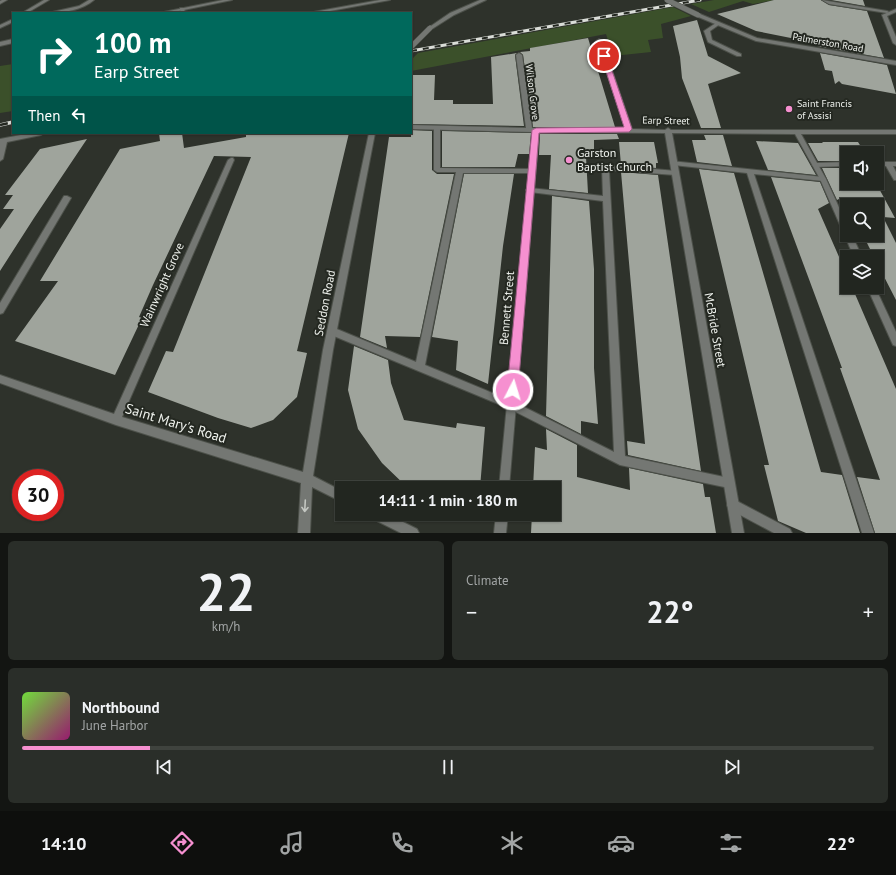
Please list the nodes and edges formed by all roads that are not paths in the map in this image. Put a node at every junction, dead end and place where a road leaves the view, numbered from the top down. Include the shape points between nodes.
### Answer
1 (5, 0) edge
2 (47, 0) edge
3 (92, 0) edge
4 (230, 0) edge
5 (388, 0) edge
6 (484, 0) edge
7 (668, 0) edge
8 (824, 0) edge
9 (0, 3) edge
10 (896, 10) edge
11 (182, 11) edge
12 (26, 12) edge
13 (55, 12) edge
14 (172, 12) edge
15 (316, 12) edge
16 (887, 12) junction
17 (12, 20) edge
18 (718, 24) junction
19 (1, 26) edge
20 (12, 41) edge
21 (599, 41) dead end
22 (896, 43) edge
23 (0, 44) edge
24 (412, 46) edge
25 (519, 55) dead end
26 (739, 55) dead end
27 (896, 63) edge
28 (412, 127) edge
29 (437, 128) junction
30 (629, 129) junction
31 (532, 130) junction
32 (668, 130) junction
33 (797, 132) junction
34 (896, 132) edge
35 (36, 134) edge
36 (372, 134) edge
37 (2, 141) edge
38 (0, 159) edge
39 (231, 160) dead end
40 (673, 163) junction
41 (840, 164) edge
42 (884, 164) edge
43 (888, 164) junction
44 (896, 164) edge
45 (815, 165) junction
46 (460, 171) junction
47 (532, 171) junction
48 (750, 171) junction
49 (675, 173) junction
50 (896, 178) edge
51 (823, 179) junction
52 (530, 190) junction
53 (67, 198) dead end
54 (607, 199) junction
55 (840, 218) edge
56 (874, 294) edge
57 (0, 310) edge
58 (332, 331) junction
59 (896, 342) edge
60 (420, 367) junction
61 (0, 379) edge
62 (511, 405) junction
63 (116, 420) junction
64 (620, 460) junction
65 (307, 479) junction
66 (505, 481) edge
67 (729, 483) junction
68 (335, 493) edge
69 (733, 505) junction
70 (389, 521) edge
71 (501, 521) edge
72 (304, 533) edge
73 (413, 533) edge
74 (500, 533) edge
75 (738, 533) edge
76 (786, 533) edge
77 (868, 533) edge

1 - 9 street
2 - 12 street
3 - 13 street via 80,7
4 - 11 street
5 - 15 street
6 - 24 street, bridge via 452,14 430,28
7 - 18 street, Palmerston Road, bridge
8 - 16 street via 829,3
10 - 16 street
11 - 14 street
16 - 22 street via 884,15
17 - 19 street
18 - 26 street via 707,31 710,41
18 - 27 street, Palmerston Road via 756,39
20 - 23 street
21 - 30 street
25 - 31 street, Wilson Grove
28 - 29 street, Earp Street
29 - 31 street, Earp Street
29 - 46 street via 437,170
30 - 31 street, Earp Street
30 - 32 street, Earp Street
31 - 47 street, Bennett Street
32 - 33 street, Earp Street
32 - 40 street, McBride Street
33 - 34 street, Earp Street
33 - 45 street
35 - 37 street
36 - 58 street, Seddon Road
37 - 38 street
39 - 63 street, Wainwright Grove
40 - 48 street
40 - 49 street, McBride Street
41 - 45 street
42 - 43 street
43 - 44 street
43 - 50 street
45 - 51 street
46 - 47 street
46 - 60 street
47 - 52 street, Bennett Street
48 - 51 street
48 - 77 street
49 - 54 street via 605,167
49 - 67 street, McBride Street
51 - 55 street
52 - 54 street
52 - 62 street, Bennett Street
53 - 57 street
54 - 64 street
56 - 59 street
58 - 60 street
58 - 65 street, Seddon Road
60 - 62 street
61 - 63 street, Saint Mary's Road
62 - 64 street
62 - 66 street, Bennett Street
63 - 65 street, Saint Mary's Road
64 - 67 street
65 - 68 street, Saint Mary's Road
65 -> 72 street, Seddon Road
67 - 69 street, McBride Street
69 - 75 street, McBride Street
69 - 76 street
70 - 73 street
71 - 74 street

